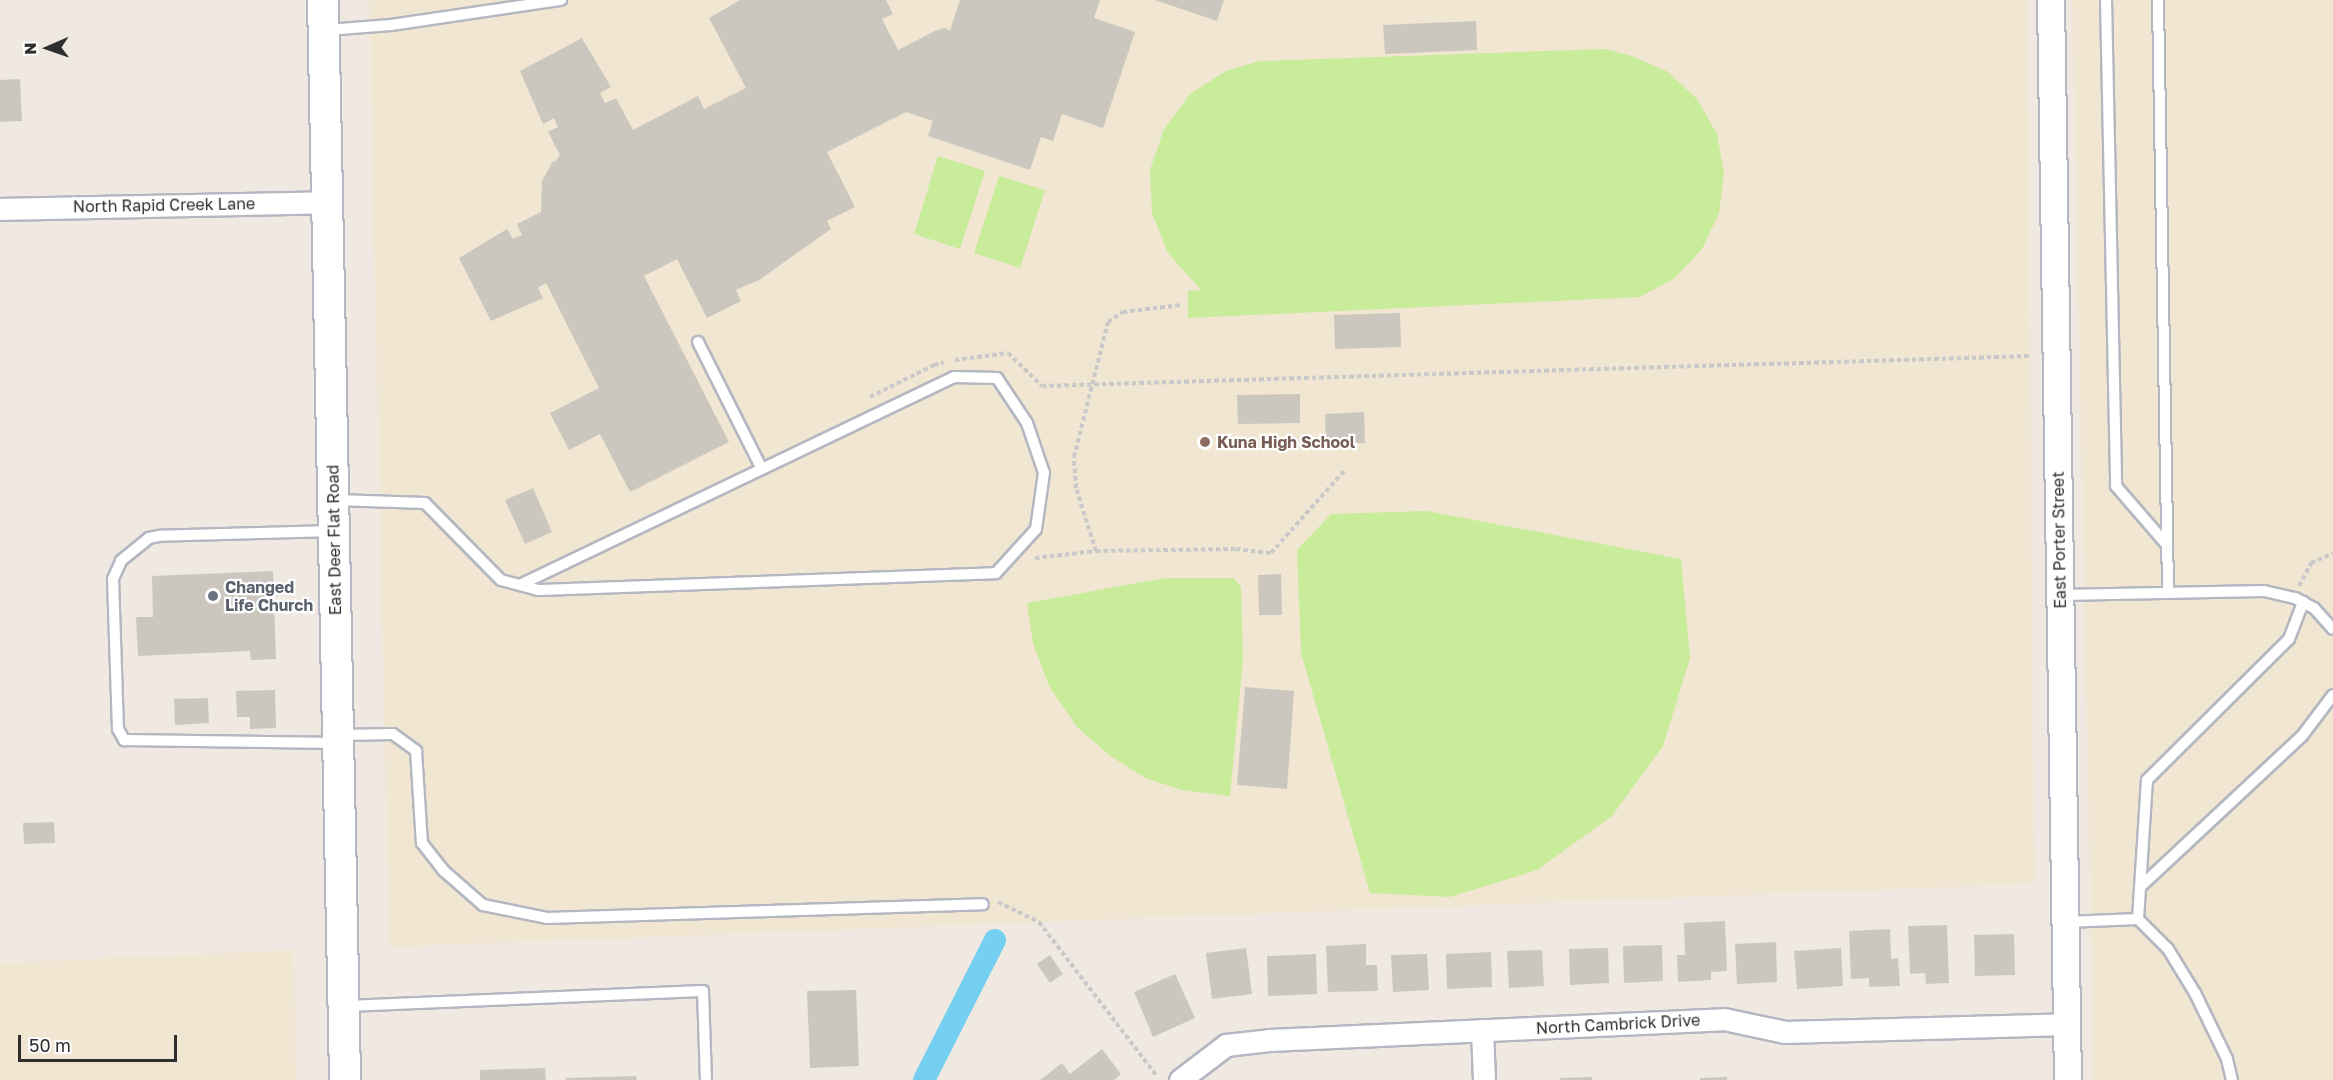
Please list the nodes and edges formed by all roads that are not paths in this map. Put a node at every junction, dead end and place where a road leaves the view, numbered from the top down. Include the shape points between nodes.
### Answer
1 (323, 0) edge
2 (561, 0) edge
3 (2051, 0) edge
4 (2106, 0) edge
5 (2158, 0) edge
6 (324, 30) junction
7 (328, 202) junction
8 (0, 209) edge
9 (698, 342) dead end
10 (762, 469) junction
11 (333, 500) junction
12 (334, 531) junction
13 (2167, 545) junction
14 (520, 585) junction
15 (2168, 593) junction
16 (2060, 595) junction
17 (2299, 600) junction
18 (2333, 629) edge
19 (2333, 695) edge
20 (338, 739) junction
21 (2140, 887) junction
22 (986, 903) road end
23 (2138, 919) junction
24 (2066, 922) junction
25 (343, 1006) junction
26 (2067, 1024) junction
27 (1482, 1030) junction
28 (345, 1080) edge
29 (706, 1080) edge
30 (1180, 1080) edge
31 (1484, 1080) edge
32 (2068, 1080) edge
33 (2232, 1080) edge

1 - 6 main road, East Deer Flat Road
2 - 6 lane via 391,25
3 - 16 street, East Porter Street
4 - 13 lane via 2116,486
5 - 13 lane
6 - 7 main road, East Deer Flat Road
7 - 8 street, North Rapid Creek Lane
7 - 11 main road, East Deer Flat Road
9 - 10 lane
10 - 14 lane
10 - 14 lane via 954,377 998,378 1027,423 1044,473 1036,529 996,573 539,590
11 - 12 main road, East Deer Flat Road
11 - 14 lane via 425,503 501,580
12 - 20 main road, East Deer Flat Road
12 - 20 lane via 149,538 121,561 113,579 118,729 124,740
13 - 15 lane
15 - 16 lane
15 - 17 lane via 2264,591
16 - 24 street, East Porter Street
17 - 18 lane via 2314,608
17 - 21 lane via 2289,639 2147,780
19 - 21 lane via 2302,736
20 - 22 lane via 393,734 416,751 422,843 444,872 483,905 547,918
20 - 25 main road, East Deer Flat Road
21 - 23 lane
23 - 24 lane
23 - 33 lane via 2168,949 2195,993 2227,1059
24 - 26 street, East Porter Street
25 - 28 main road, East Deer Flat Road
25 - 29 lane via 703,991
26 - 27 street, North Cambrick Drive via 1785,1032 1724,1019
26 - 32 street, East Porter Street
27 - 30 street, North Cambrick Drive via 1226,1045
27 - 31 street

